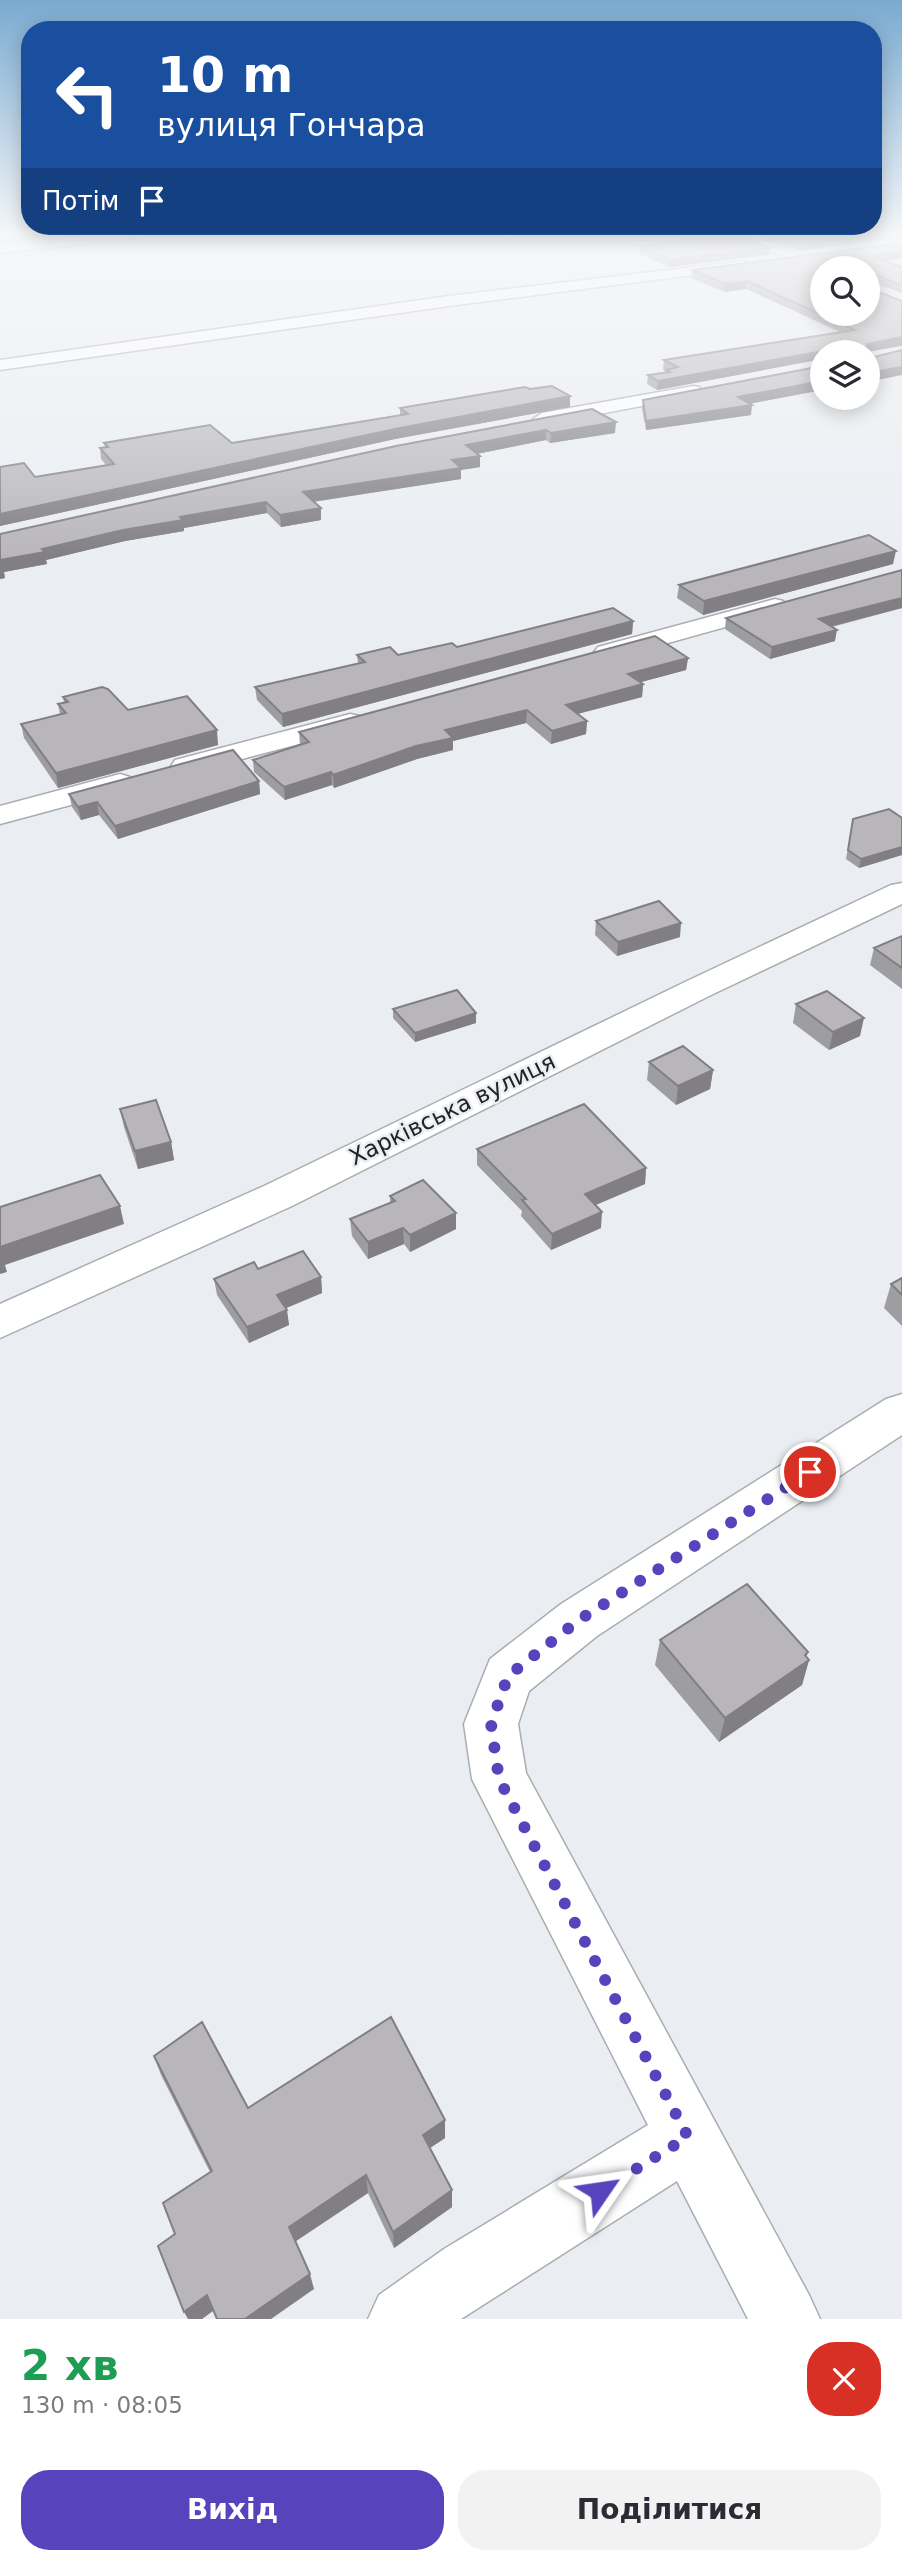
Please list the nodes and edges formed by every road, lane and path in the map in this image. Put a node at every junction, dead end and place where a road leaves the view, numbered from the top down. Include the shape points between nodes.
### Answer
1 (160, 342) edge
2 (0, 365) edge
3 (717, 387) edge
4 (517, 424) edge
5 (794, 601) edge
6 (579, 659) edge
7 (377, 715) edge
8 (0, 815) edge
9 (902, 892) edge
10 (0, 1322) edge
11 (902, 1412) edge
12 (688, 2137) junction
13 (403, 2319) edge
14 (785, 2319) edge

1 - 2 street
3 - 4 street
5 - 6 street
7 - 8 street
9 - 10 street, Харківська вулиця via 278,1196
11 - 12 street via 579,1620 508,1676 491,1724 499,1779
12 - 13 street via 468,2273
12 - 14 street

